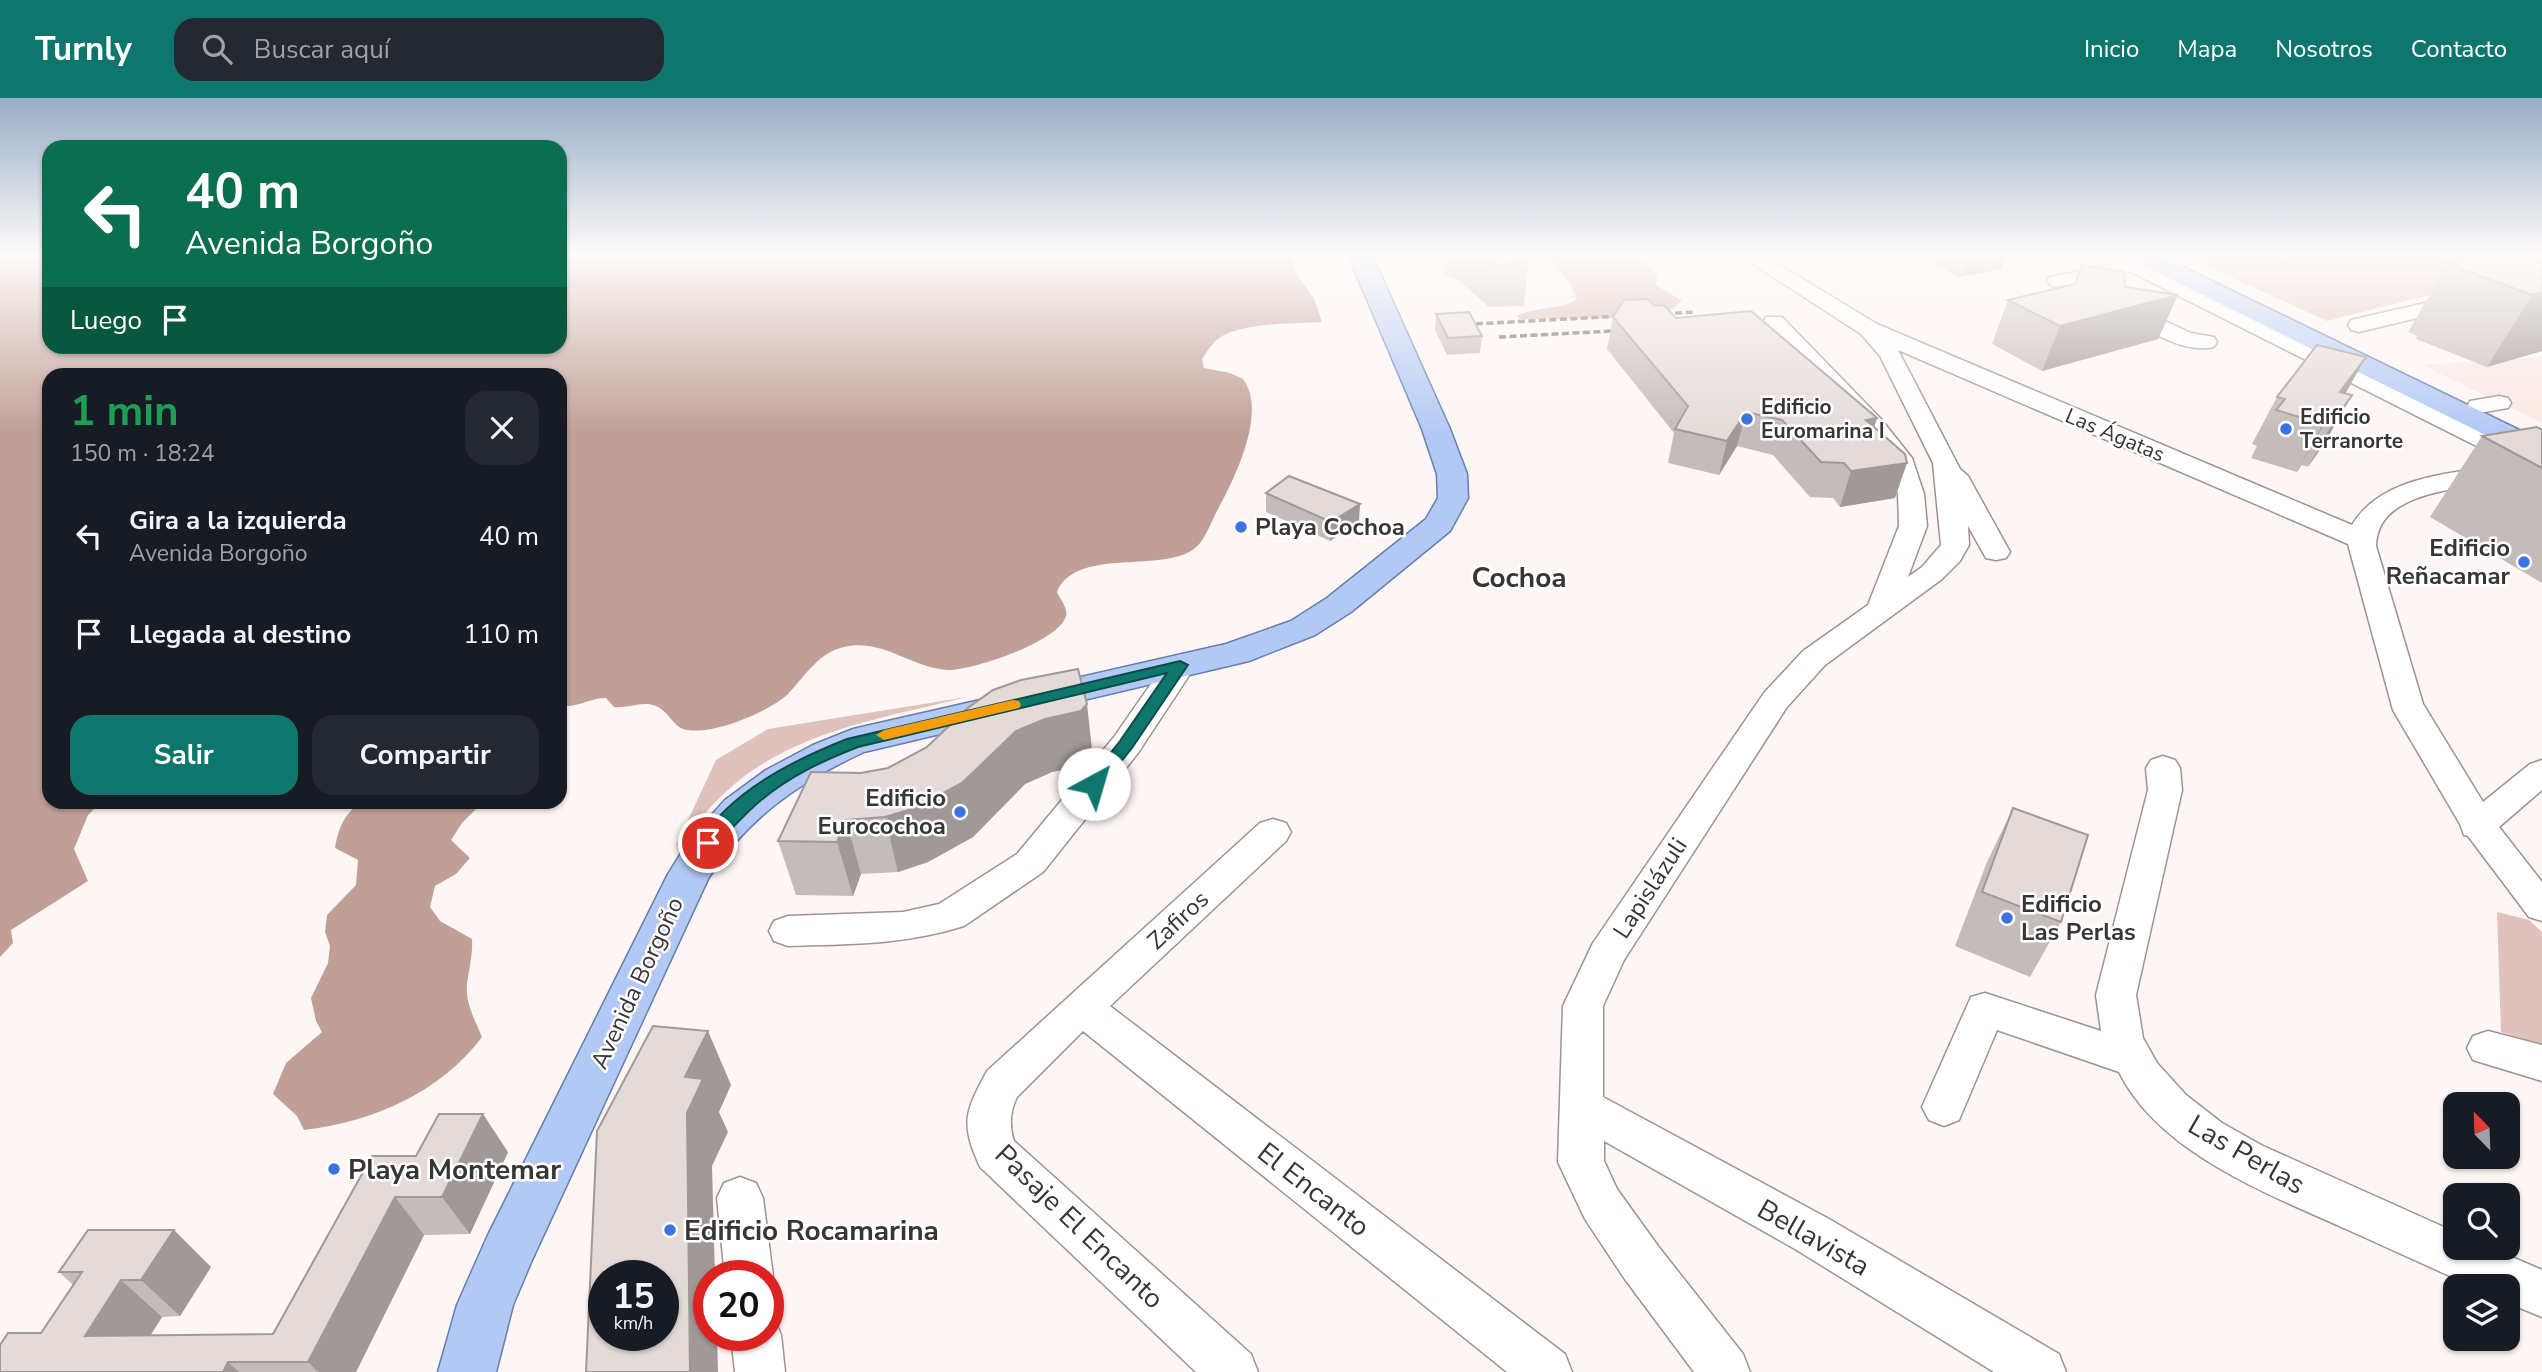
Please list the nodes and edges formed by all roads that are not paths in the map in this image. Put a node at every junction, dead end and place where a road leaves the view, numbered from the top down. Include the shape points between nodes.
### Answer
1 (1385, 314) edge
2 (1845, 314) edge
3 (2137, 314) edge
4 (2253, 314) edge
5 (2275, 314) edge
6 (2404, 314) edge
7 (1774, 322) dead end
8 (2359, 325) dead end
9 (1869, 329) junction
10 (2206, 342) dead end
11 (2542, 437) edge
12 (1946, 463) junction
13 (2540, 463) edge
14 (2480, 477) junction
15 (2516, 493) edge
16 (2361, 539) junction
17 (1996, 552) dead end
18 (1882, 607) junction
19 (1180, 665) junction
20 (2163, 768) dead end
21 (2542, 772) edge
22 (2477, 826) junction
23 (1273, 832) dead end
24 (2542, 907) edge
25 (788, 931) dead end
26 (1082, 1007) junction
27 (2488, 1048) dead end
28 (2132, 1059) junction
29 (2542, 1063) edge
30 (1944, 1107) dead end
31 (1583, 1108) junction
32 (740, 1198) dead end
33 (747, 1260) edge
34 (2542, 1294) edge
35 (758, 1351) edge
36 (467, 1372) edge
37 (760, 1372) edge
38 (1233, 1372) edge
39 (1547, 1372) edge
40 (1725, 1372) edge
41 (2041, 1372) edge

1 - 19 main road, Avenida Borgoño via 1452,474 1454,498 1448,511 1439,524 1349,597 1303,628 1260,646
2 - 9 street
3 - 10 street via 2185,339
4 - 13 main road
5 - 11 main road via 2489,405
6 - 8 street
7 - 18 street via 1872,424 1905,473 1913,526
9 - 12 street, Lapislázuli via 1890,354
9 - 16 street, Las Ágatas
12 - 17 street, Lapislázuli
12 - 18 street, Lapislázuli via 1955,545 1932,573
13 - 14 street
14 - 15 street
14 - 16 street via 2394,498 2372,514
16 - 22 street via 2408,706
18 - 31 street, Lapislázuli via 1814,658 1775,700 1607,954 1583,1006
19 - 25 street via 1126,745 1030,863 950,916 903,927
19 - 36 main road, Avenida Borgoño via 853,742 786,774 725,822 689,874 507,1253 485,1304
20 - 28 street, Las Perlas via 2165,790 2116,995 2118,1027
21 - 22 street
22 - 24 street
23 - 26 street, Zafiros
26 - 38 street, Pasaje El Encanto via 1002,1084 990,1107 988,1130 996,1153
26 - 39 street, El Encanto
27 - 29 street
28 - 30 street via 1985,1009
28 - 34 street, Las Perlas via 2150,1085 2203,1136 2270,1172
31 - 40 street, Lapislázuli via 1581,1162 1601,1204
31 - 41 street, Bellavista via 1812,1234
32 - 33 street
35 - 37 street

